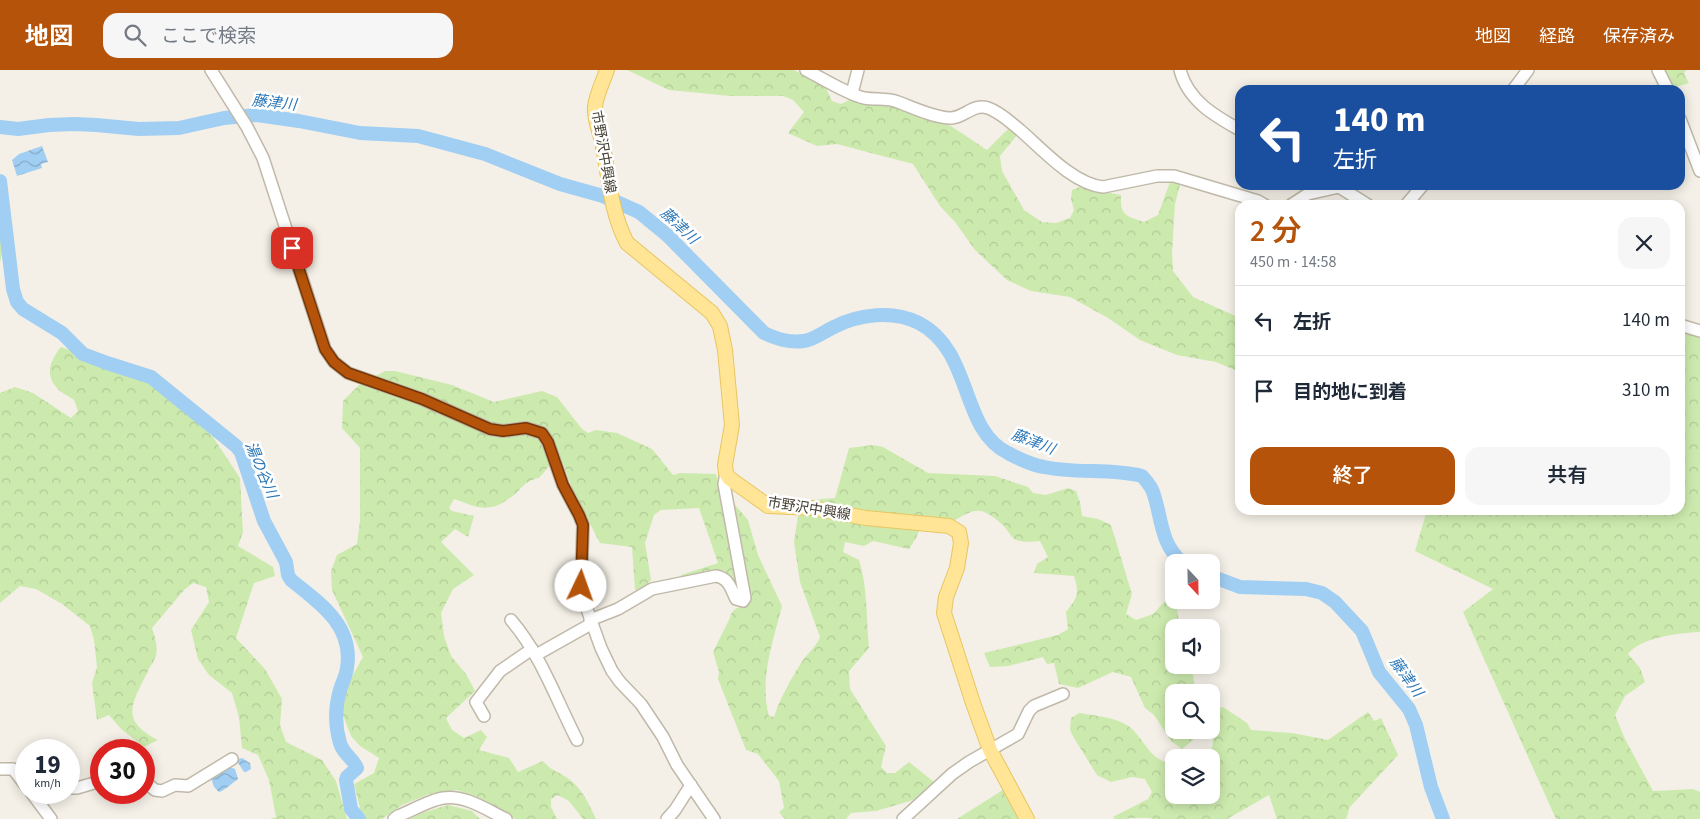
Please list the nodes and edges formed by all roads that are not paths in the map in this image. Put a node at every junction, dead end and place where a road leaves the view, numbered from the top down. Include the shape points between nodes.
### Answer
1 (211, 70) edge
2 (606, 70) edge
3 (806, 70) edge
4 (858, 70) edge
5 (1180, 70) edge
6 (1528, 70) edge
7 (1658, 70) edge
8 (1517, 85) edge
9 (1666, 85) edge
10 (852, 93) junction
11 (1235, 127) edge
12 (1685, 132) edge
13 (1700, 171) edge
14 (1323, 190) edge
15 (1344, 190) edge
16 (1419, 190) edge
17 (1255, 200) edge
18 (1299, 200) edge
19 (1360, 200) edge
20 (1410, 200) edge
21 (1685, 326) edge
22 (1700, 330) edge
23 (726, 473) junction
24 (512, 620) dead end
25 (591, 622) junction
26 (534, 652) junction
27 (1063, 694) dead end
28 (484, 716) dead end
29 (577, 740) dead end
30 (990, 750) junction
31 (232, 759) dead end
32 (0, 769) edge
33 (15, 770) edge
34 (691, 785) junction
35 (155, 790) edge
36 (39, 804) edge
37 (50, 819) edge
38 (394, 819) edge
39 (506, 819) edge
40 (667, 819) edge
41 (714, 819) edge
42 (904, 819) edge
43 (1027, 819) edge

1 - 25 street via 263,158 325,349 334,362 348,373 422,399 490,429 526,428 542,433 583,525 581,586
2 - 23 main road, 市野沢中興線 via 594,115 615,217 626,244 712,313 720,326 732,425
3 - 10 street
4 - 10 street
5 - 11 street via 1198,102
6 - 8 street
7 - 9 street
10 - 17 street via 864,98 886,98 941,117 958,117 974,108 988,108 1014,125 1076,177 1096,186 1174,176
12 - 13 street
14 - 18 street
15 - 19 street
16 - 20 street
21 - 22 street
23 - 25 street via 724,484 744,591 743,601 736,599 727,581 716,576 652,589
23 - 30 main road, 市野沢中興線 via 768,506 812,508 866,518 949,526 959,532 961,544 957,568 946,597 944,613
24 - 26 street
25 - 26 street
25 - 34 street via 612,671 641,704
26 - 28 street via 500,671 484,689 476,702
26 - 29 street
27 - 30 street via 1034,706 1018,734
30 - 42 street via 952,774
30 - 43 main road, 市野沢中興線
31 - 35 street via 188,786 175,785 162,791
32 - 33 street
34 - 40 street
34 - 41 street
36 - 37 street
38 - 39 street via 442,798 457,798

